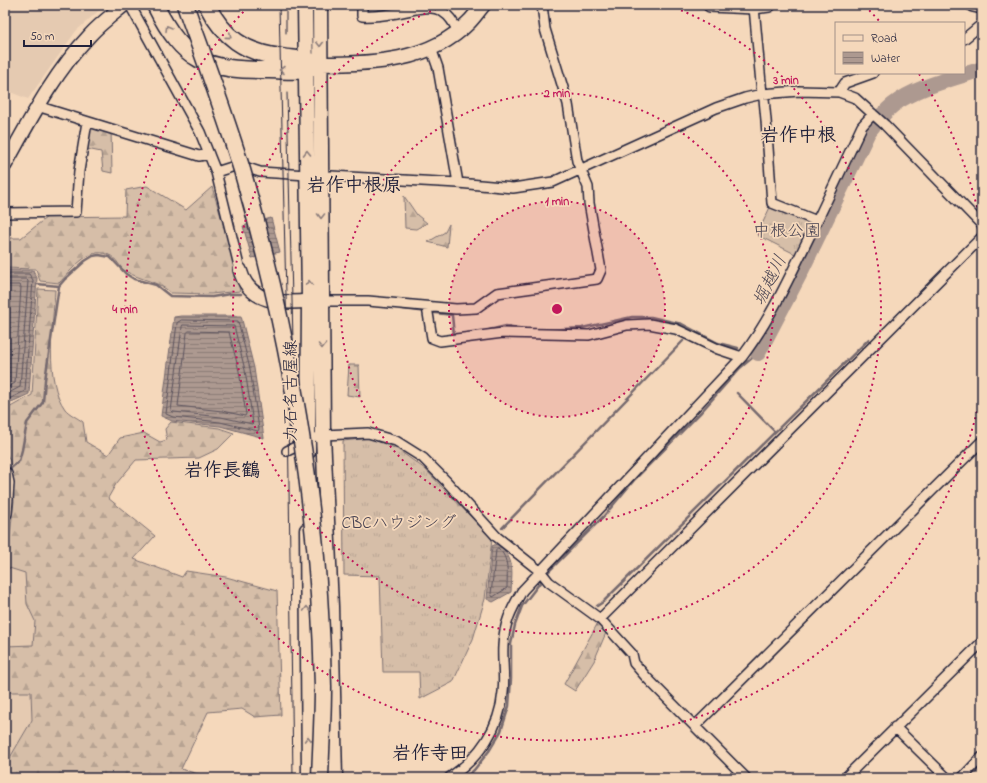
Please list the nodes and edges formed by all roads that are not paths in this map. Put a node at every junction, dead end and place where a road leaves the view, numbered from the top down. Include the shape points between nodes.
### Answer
1 (124, 5) edge
2 (130, 5) edge
3 (184, 5) edge
4 (193, 5) edge
5 (207, 5) edge
6 (305, 5) edge
7 (320, 5) edge
8 (362, 5) edge
9 (483, 5) edge
10 (542, 5) edge
11 (710, 5) edge
12 (770, 5) edge
13 (973, 5) edge
14 (156, 6) edge
15 (739, 6) edge
16 (754, 7) junction
17 (982, 7) edge
18 (982, 24) edge
19 (458, 32) junction
20 (965, 38) edge
21 (431, 48) junction
22 (311, 64) junction
23 (871, 74) edge
24 (839, 92) junction
25 (762, 94) junction
26 (37, 106) junction
27 (873, 114) junction
28 (87, 122) junction
29 (209, 154) junction
30 (5, 165) edge
31 (580, 170) junction
32 (216, 172) junction
33 (314, 176) junction
34 (458, 183) junction
35 (5, 213) edge
36 (817, 221) junction
37 (982, 225) edge
38 (982, 237) edge
39 (240, 270) joint
40 (316, 301) junction
41 (427, 307) junction
42 (742, 357) junction
43 (323, 435) junction
44 (308, 441) junction
45 (982, 441) edge
46 (287, 450) dead end
47 (5, 474) edge
48 (5, 513) edge
49 (541, 572) junction
50 (600, 619) junction
51 (982, 642) edge
52 (696, 726) junction
53 (895, 727) junction
54 (982, 757) edge
55 (309, 778) edge
56 (320, 778) edge
57 (328, 778) edge
58 (335, 778) edge
59 (449, 778) edge
60 (746, 778) edge
61 (845, 778) edge
62 (947, 778) edge
63 (962, 778) edge

1 - 26 street via 90,34
2 - 29 street via 200,132
3 - 56 highway, bridge via 241,168 270,279 290,376 304,464 318,588 323,689
4 - 57 highway via 257,198 284,308 305,414 320,525 328,623
5 -> 22 highway via 224,31 237,43 259,54
6 - 22 main road, 力石名古屋線
7 -> 22 main road, 力石名古屋線
8 - 19 street via 362,16 371,17 430,8 444,12
9 - 19 main road
10 - 31 street via 545,28 566,98
11 - 15 street
12 - 16 street
13 - 17 street
22 -> 14 highway via 248,70 210,64 180,44
15 - 16 street
16 - 25 street
18 - 20 street
19 - 21 main road
21 - 22 main road via 414,55 382,62
21 - 34 street via 438,68
22 - 33 main road, 力石名古屋線
23 - 24 street via 846,84
24 - 25 street via 799,91
24 - 27 street via 855,98
25 - 31 street via 716,108
25 - 36 street via 772,203
26 - 28 street
26 - 30 street
27 - 36 street via 862,126
27 - 37 street
28 - 29 street via 199,156
28 - 35 street via 76,212
29 - 32 street
31 - 34 street via 553,182 513,188
31 - 41 street via 588,187 601,270 597,279 497,293 476,308
32 - 33 street via 238,165 260,172
32 - 39 street
33 - 34 street
33 - 40 main road, 力石名古屋線
36 - 42 street via 778,298
38 - 50 street
39 - 40 street via 251,290 263,299
40 - 41 street via 368,301
40 -> 43 main road, 力石名古屋線
40 - 44 main road, 力石名古屋線
41 - 42 street via 432,338 440,341 503,333 589,335 626,325 649,324 676,329 718,350
42 - 49 street
43 - 44 street
43 - 49 street via 368,433 396,441 423,458 497,537
43 - 58 main road, 力石名古屋線 via 331,606
44 - 46 street
55 -> 44 main road, 力石名古屋線
45 - 52 street
47 - 48 street
49 - 50 street via 549,582
49 - 59 street via 522,591 511,610 505,629 503,691 501,708 494,728 478,753
50 - 52 street via 632,654 634,663 647,678
51 - 53 street
52 - 60 street
53 - 61 street
53 - 62 street
54 - 63 street

